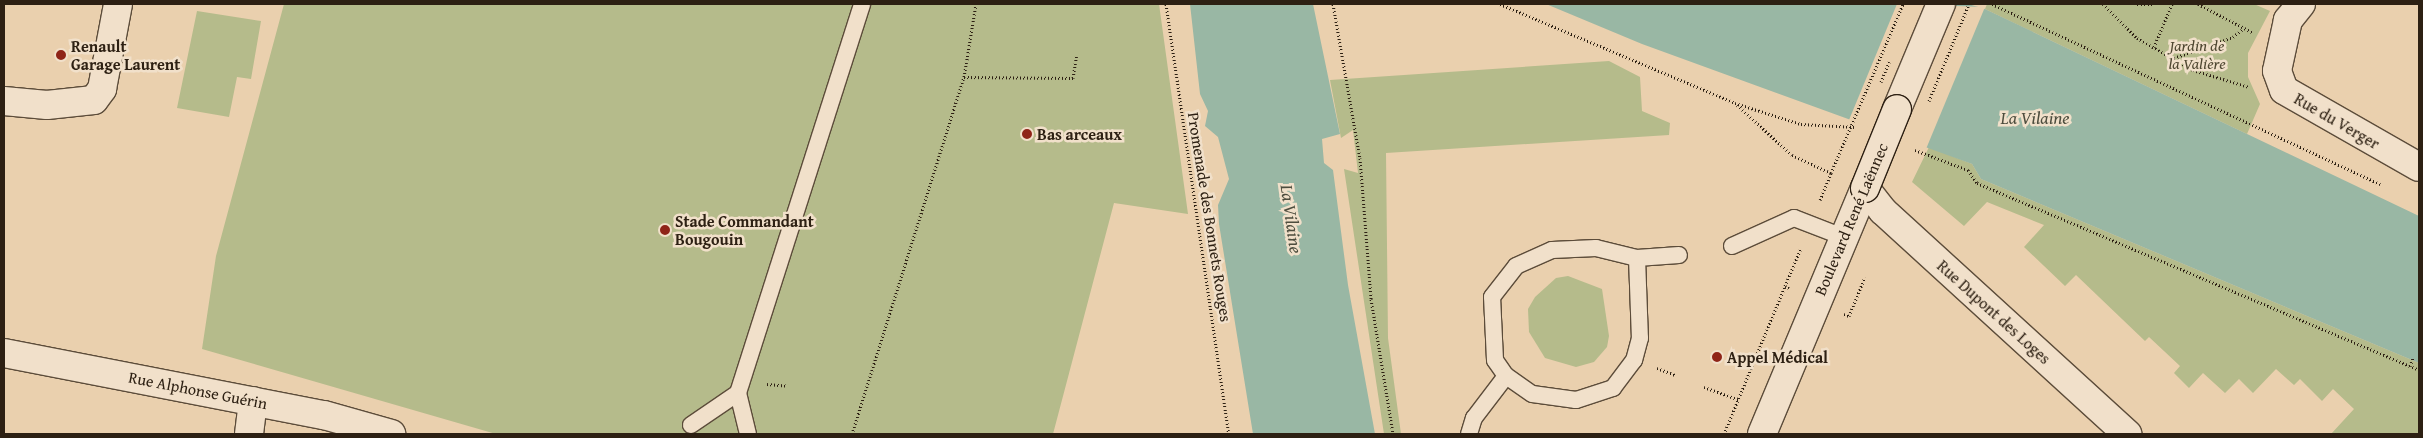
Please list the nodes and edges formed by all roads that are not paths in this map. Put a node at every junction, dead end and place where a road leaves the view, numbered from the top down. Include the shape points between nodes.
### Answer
1 (118, 4) edge
2 (862, 4) edge
3 (1941, 4) edge
4 (2301, 4) edge
5 (4, 101) edge
6 (2419, 168) edge
7 (1865, 188) junction
8 (1843, 237) junction
9 (1732, 246) dead end
10 (1678, 255) dead end
11 (1636, 258) junction
12 (4, 353) edge
13 (1506, 376) junction
14 (738, 393) junction
15 (253, 401) junction
16 (691, 425) dead end
17 (249, 434) edge
18 (391, 434) edge
19 (748, 434) edge
20 (1469, 434) edge
21 (1762, 434) edge
22 (2126, 434) edge

1 - 5 street via 102,89 94,100 56,105
2 - 14 lane
3 - 7 street, Boulevard René Laënnec, bridge
4 - 6 street, Rue du Verger via 2288,20 2277,71 2284,90
7 - 8 street, Boulevard René Laënnec
7 - 22 street, Rue Dupont des Loges via 1883,211
8 - 9 lane via 1794,218
8 - 21 street, Boulevard René Laënnec
10 - 11 lane
11 - 13 lane via 1596,248 1552,250 1516,266 1492,297 1495,360
11 - 13 lane via 1640,338 1634,360 1613,388 1576,400 1532,394
12 - 15 street, Rue Alphonse Guérin
13 - 20 lane via 1474,418
14 - 16 lane
14 - 19 lane
15 - 17 street
15 - 18 street, Rue Alphonse Guérin

